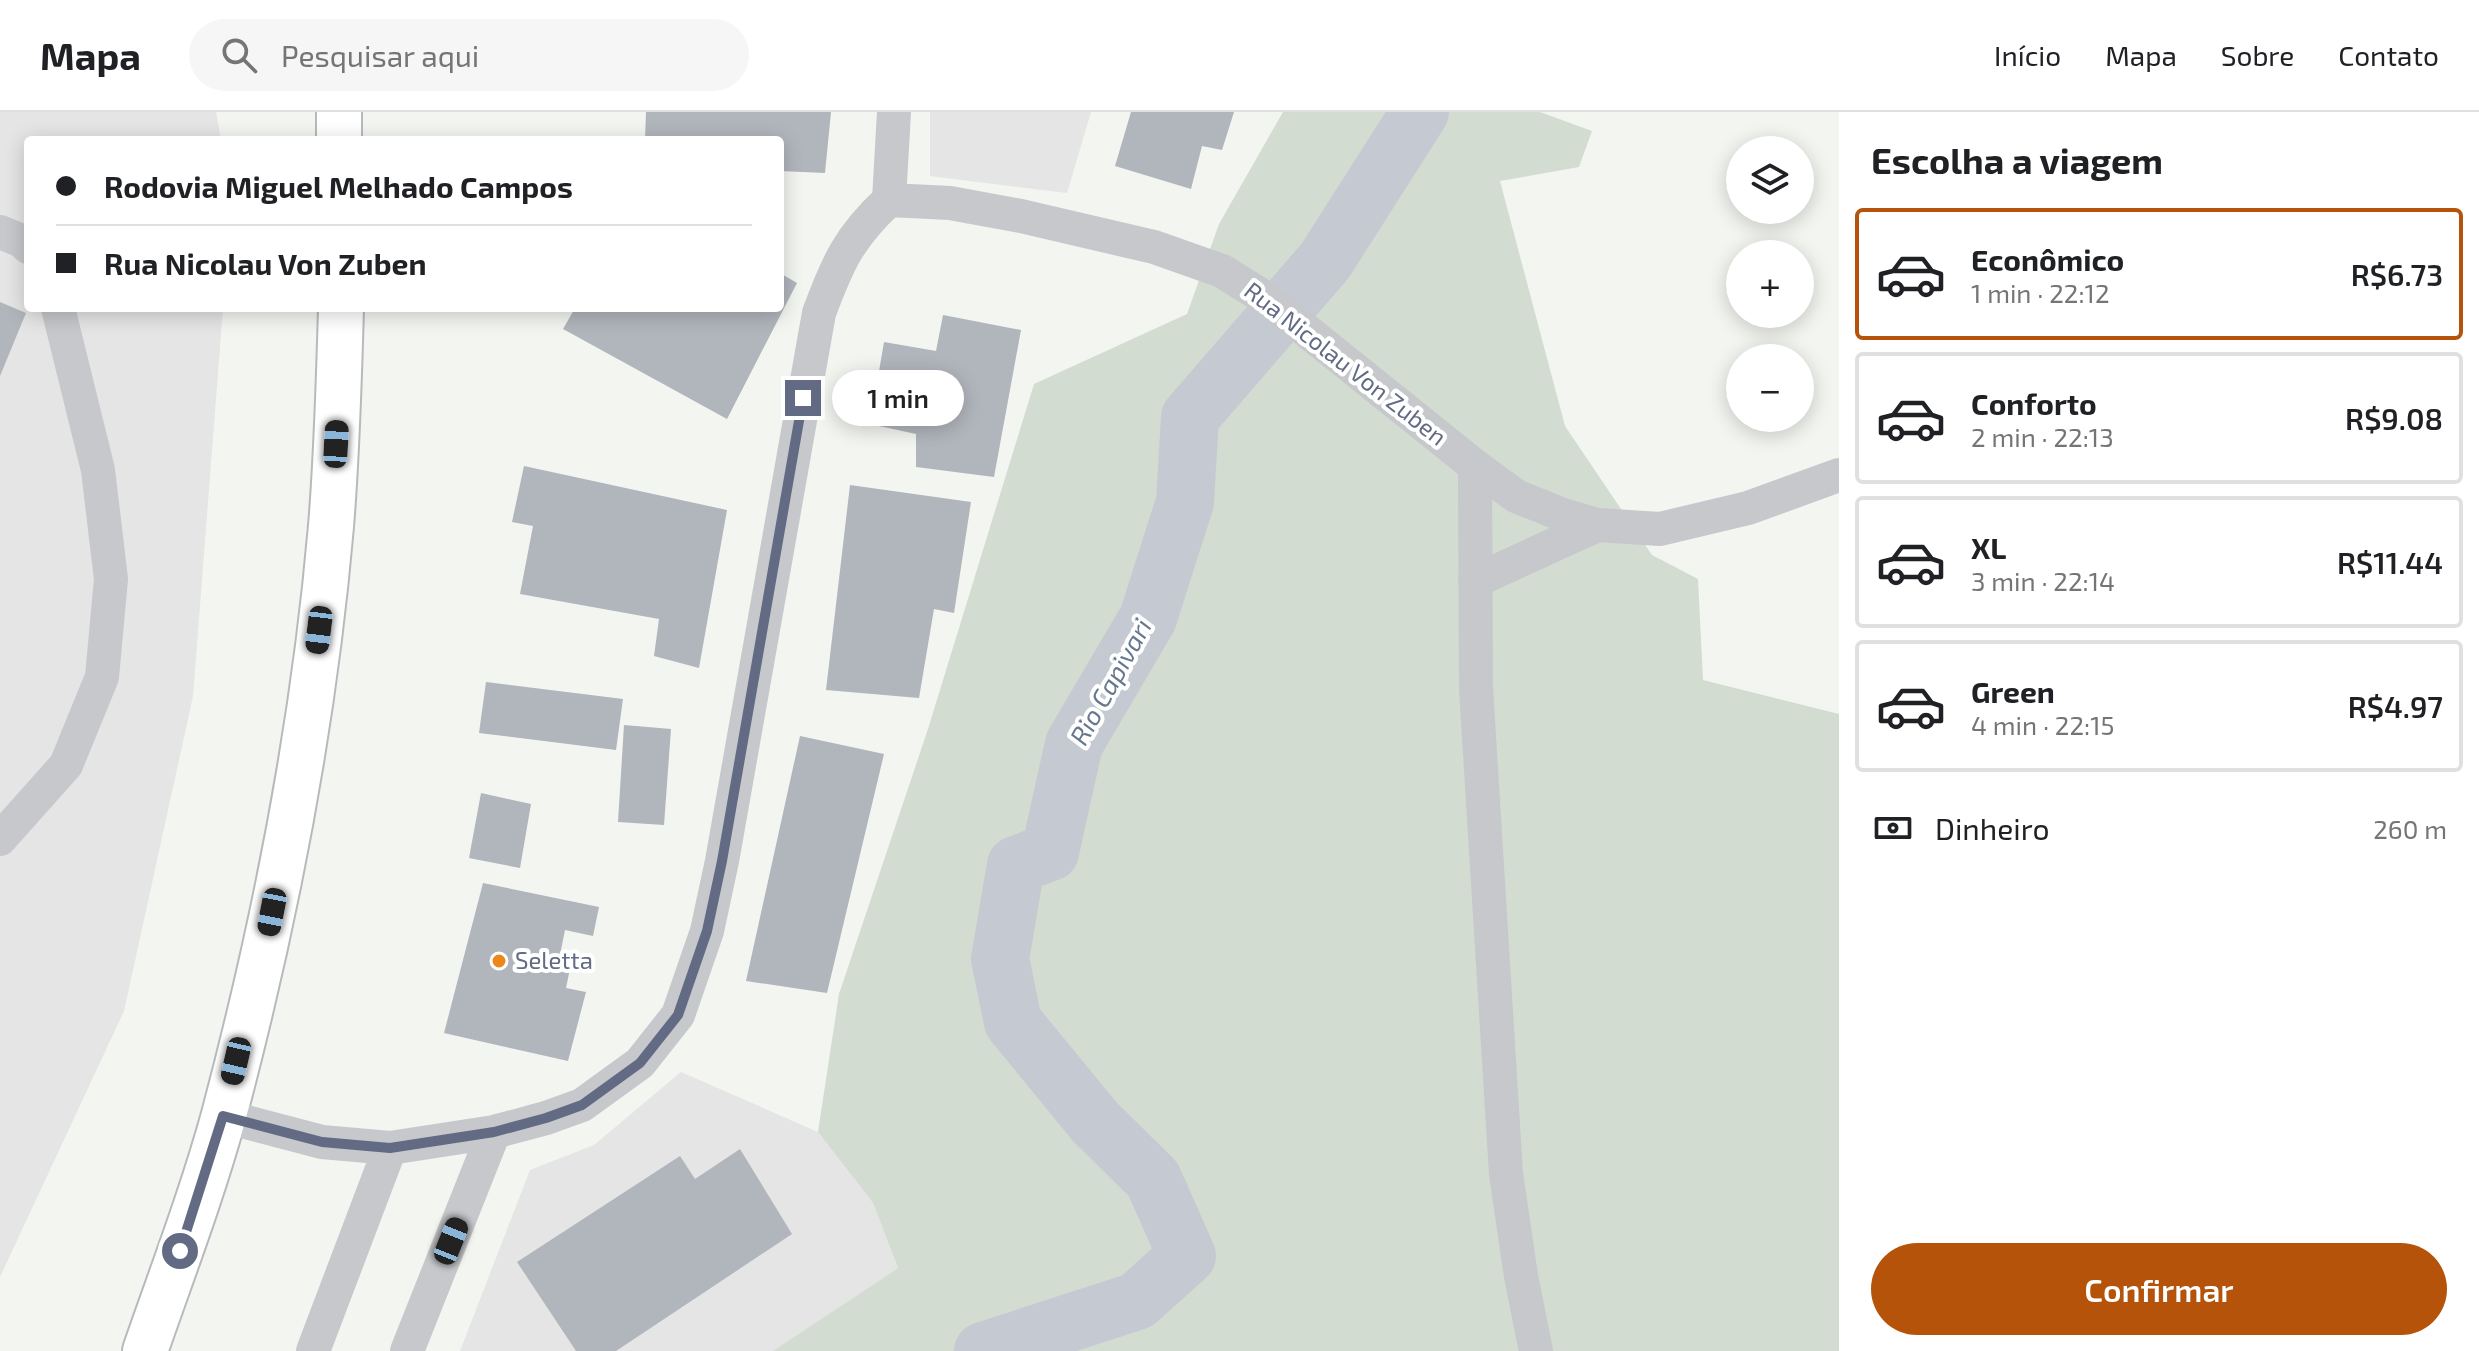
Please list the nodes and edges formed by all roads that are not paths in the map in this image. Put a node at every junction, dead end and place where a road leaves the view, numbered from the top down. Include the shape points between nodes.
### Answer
1 (339, 112) edge
2 (894, 112) edge
3 (339, 136) edge
4 (889, 200) junction
5 (0, 232) edge
6 (24, 243) edge
7 (59, 312) edge
8 (341, 312) edge
9 (1475, 466) junction
10 (1839, 475) edge
11 (1597, 525) junction
12 (1475, 581) junction
13 (0, 839) edge
14 (223, 1116) junction
15 (494, 1132) junction
16 (390, 1148) junction
17 (145, 1351) edge
18 (313, 1351) edge
19 (407, 1351) edge
20 (1536, 1351) edge

1 - 3 highway
2 - 4 street
4 - 9 street, Rua Nicolau Von Zuben via 979,208 1154,247 1222,271 1267,299
4 - 15 street via 866,221 838,262 819,313 722,861 707,931 678,1015 640,1063 582,1105
5 - 6 street
7 - 13 street via 98,470 111,579 102,677 66,765
8 - 14 highway via 331,526 316,656 265,950
9 - 11 street, Rua Nicolau Von Zuben via 1516,496
9 - 12 street
10 - 11 street, Rua Nicolau Von Zuben via 1709,519 1660,529
11 - 12 street
12 - 20 street via 1476,688 1506,1174
14 - 16 street via 322,1142
14 - 17 highway
15 - 16 street
15 - 19 street
16 - 18 street

